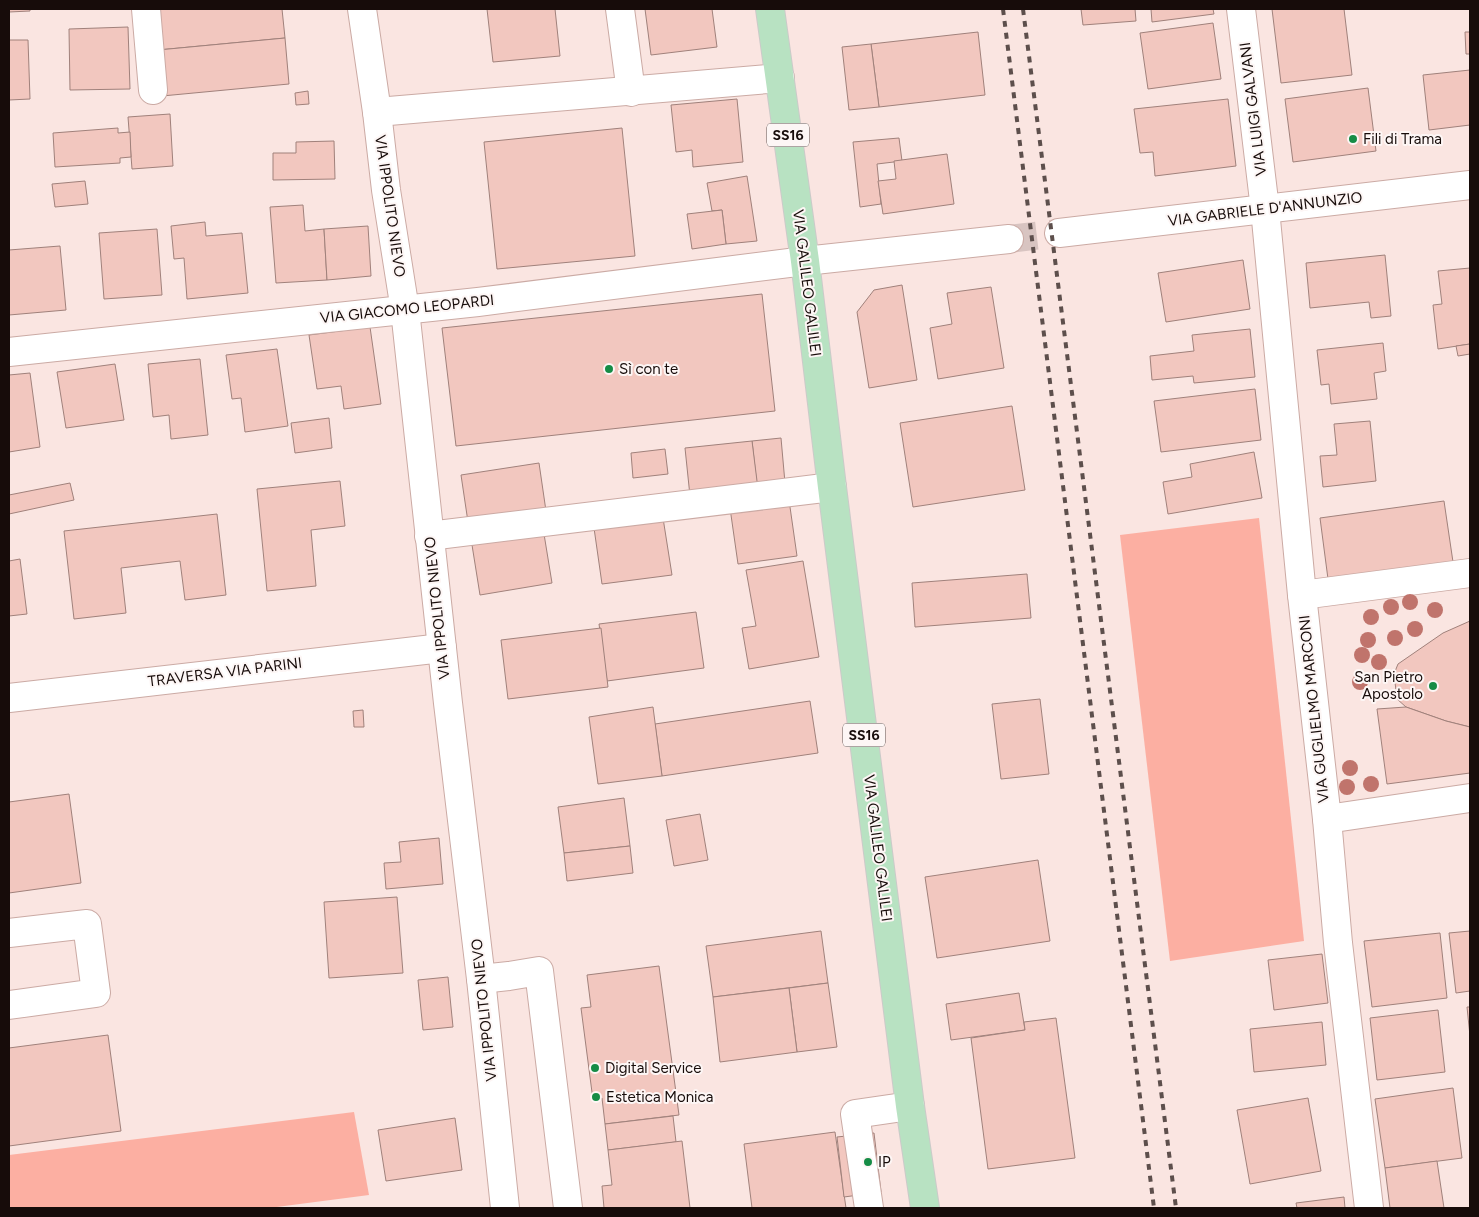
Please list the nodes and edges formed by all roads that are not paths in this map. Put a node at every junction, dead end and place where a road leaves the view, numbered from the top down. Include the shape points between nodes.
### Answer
1 (146, 9) edge
2 (362, 9) edge
3 (620, 9) edge
4 (770, 9) edge
5 (1241, 9) edge
6 (780, 78) junction
7 (153, 90) dead end
8 (631, 92) junction
9 (377, 112) junction
10 (1470, 185) edge
11 (1265, 209) junction
12 (1059, 233) tunnel mouth
13 (1009, 239) tunnel mouth
14 (806, 261) junction
15 (405, 310) junction
16 (9, 352) edge
17 (832, 487) junction
18 (429, 536) junction
19 (1470, 573) edge
20 (1302, 594) junction
21 (442, 648) junction
22 (9, 698) edge
23 (1470, 798) edge
24 (1327, 819) junction
25 (9, 933) edge
26 (480, 979) junction
27 (9, 1004) edge
28 (910, 1106) junction
29 (505, 1208) edge
30 (568, 1208) edge
31 (869, 1208) edge
32 (925, 1208) edge
33 (1369, 1208) edge

1 - 7 street
2 - 9 street, VIA IPPOLITO NIEVO
3 - 8 street
4 - 6 main road, VIA GALILEO GALILEI / SS16
5 - 11 street, VIA LUIGI GALVANI
6 - 8 street
6 - 14 main road, VIA GALILEO GALILEI / SS16
8 - 9 street
9 - 15 street, VIA IPPOLITO NIEVO
10 - 11 street, VIA GABRIELE D'ANNUNZIO
11 - 12 street, VIA GABRIELE D'ANNUNZIO
11 - 20 street, VIA GUGLIELMO MARCONI
13 - 14 street
14 - 15 street, VIA GIACOMO LEOPARDI
14 - 17 main road, VIA GALILEO GALILEI / SS16
15 - 16 street, VIA GIACOMO LEOPARDI
15 - 18 street, VIA IPPOLITO NIEVO
17 - 18 street
17 - 28 main road, VIA GALILEO GALILEI / SS16
18 - 21 street, VIA IPPOLITO NIEVO
19 - 20 street
20 - 24 street, VIA GUGLIELMO MARCONI
21 - 22 street, TRAVERSA VIA PARINI
21 - 26 street, VIA IPPOLITO NIEVO
23 - 24 street
24 - 33 street, VIA GUGLIELMO MARCONI
25 - 27 street via 87,924 96,993
26 - 29 street, VIA IPPOLITO NIEVO
26 - 30 street via 539,971
28 - 31 street via 855,1114
28 - 32 main road, VIA GALILEO GALILEI / SS16

